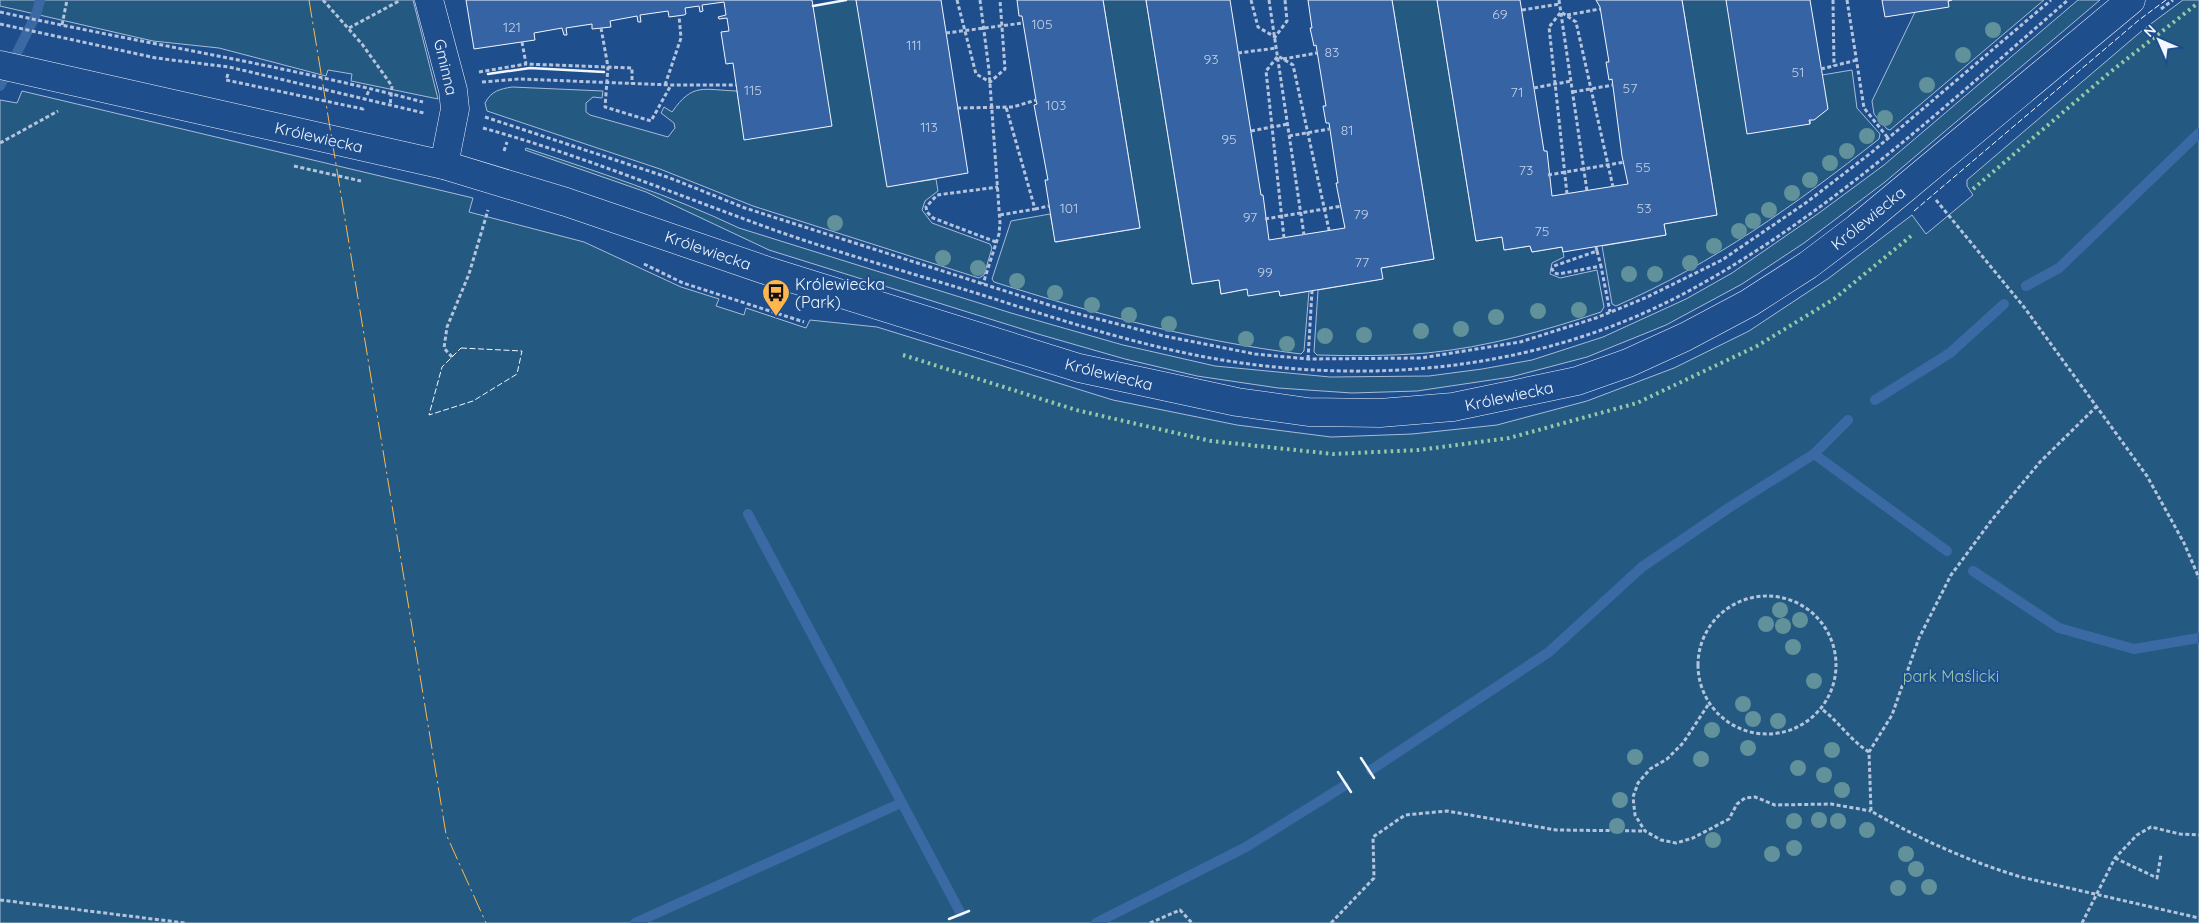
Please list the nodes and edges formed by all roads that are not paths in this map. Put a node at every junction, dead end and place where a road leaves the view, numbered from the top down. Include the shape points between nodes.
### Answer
1 (429, 0) edge
2 (2142, 7) edge
3 (0, 65) edge
4 (444, 165) junction

1 - 4 street, Gminna via 455,109 465,118
2 - 4 street, Królewiecka via 1808,265 1749,303 1628,363 1577,381 1453,407 1380,413 1308,412 1237,402 1079,368
3 - 4 street, Królewiecka

